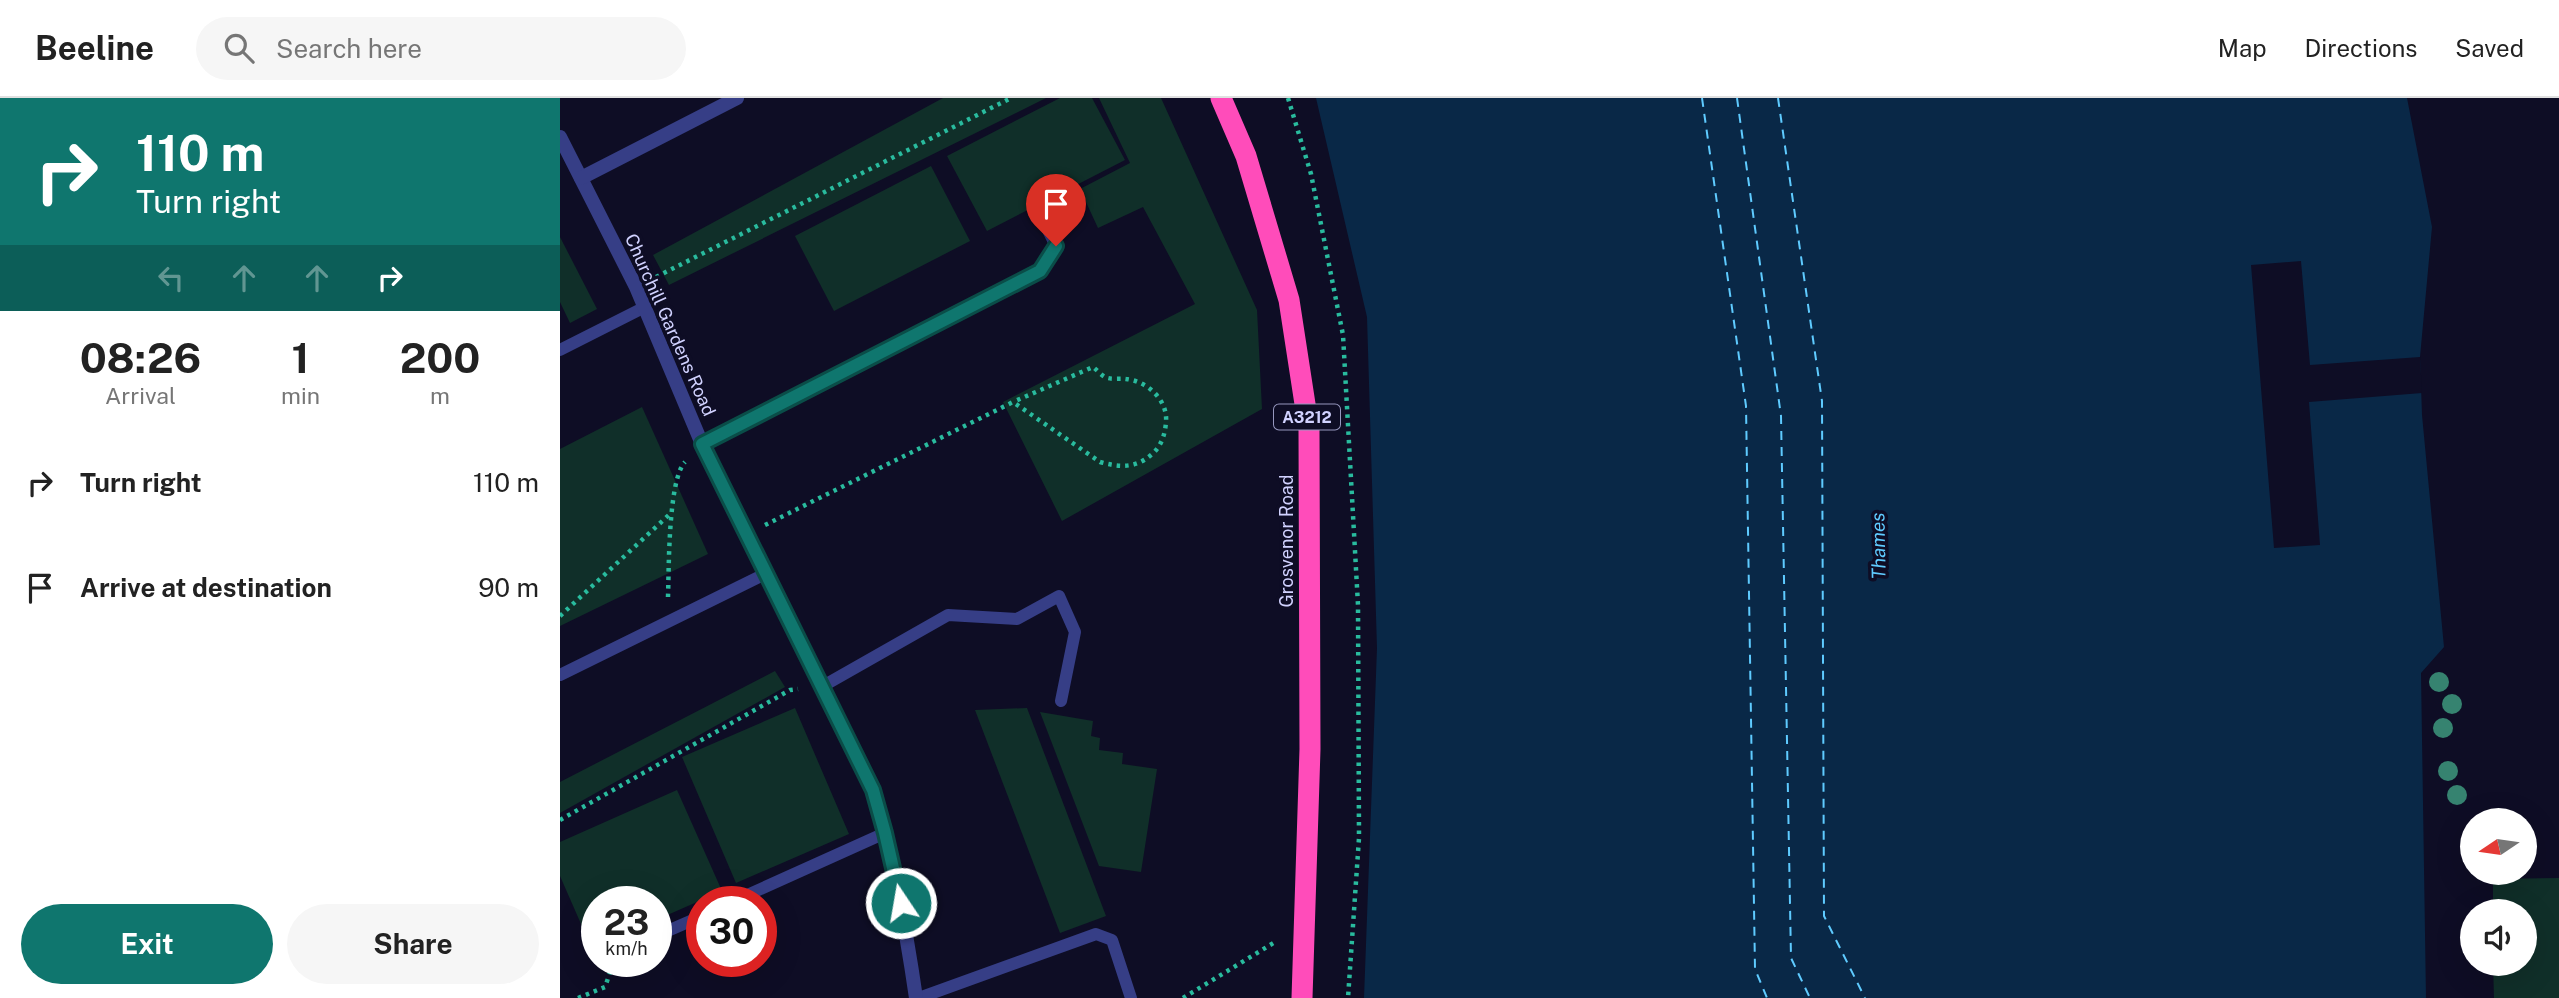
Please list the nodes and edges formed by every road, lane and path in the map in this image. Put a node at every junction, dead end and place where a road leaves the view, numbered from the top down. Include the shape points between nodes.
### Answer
1 (737, 98) edge
2 (1011, 98) edge
3 (1221, 98) edge
4 (1288, 98) edge
5 (560, 137) edge
6 (581, 178) junction
7 (1043, 220) dead end
8 (636, 287) junction
9 (645, 307) junction
10 (560, 350) edge
11 (1013, 402) junction
12 (702, 444) junction
13 (672, 512) junction
14 (746, 535) junction
15 (765, 574) junction
16 (560, 616) edge
17 (667, 622) junction
18 (560, 675) edge
19 (823, 686) junction
20 (1060, 701) dead end
21 (560, 820) edge
22 (885, 833) junction
23 (767, 886) edge
24 (1275, 942) dead end
25 (609, 977) edge
26 (578, 998) edge
27 (918, 998) edge
28 (1131, 998) edge
29 (1183, 998) edge
30 (1302, 998) edge
31 (1348, 998) edge

1 - 6 street
2 - 8 path
3 - 30 highway, Grosvenor Road / A3212 via 1246,156 1289,300 1309,430 1310,750
4 - 31 path via 1311,174 1343,335 1358,605 1359,838
5 - 6 street, Churchill Gardens Road
6 - 8 street, Churchill Gardens Road
7 - 12 lane via 1056,246 1040,271
8 - 9 street, Churchill Gardens Road
9 - 10 lane
9 - 12 street, Churchill Gardens Road
11 - 11 path via 1100,462 1117,467 1149,457 1164,436 1167,418 1162,400 1136,380 1107,379 1093,367
11 - 14 path
12 - 13 path via 679,468
12 - 14 street, Churchill Gardens Road
13 - 16 path
13 - 17 path
14 - 15 street, Churchill Gardens Road
15 - 17 lane
15 - 19 street, Churchill Gardens Road
17 - 18 lane
19 - 20 lane via 948,615 1017,619 1059,596 1075,632
19 - 21 path via 790,690
19 - 22 street, Churchill Gardens Road via 873,790
22 - 23 lane
22 - 27 street, Churchill Gardens Road
24 - 29 path
25 - 26 path via 606,987
27 - 28 lane via 1096,934 1112,940

